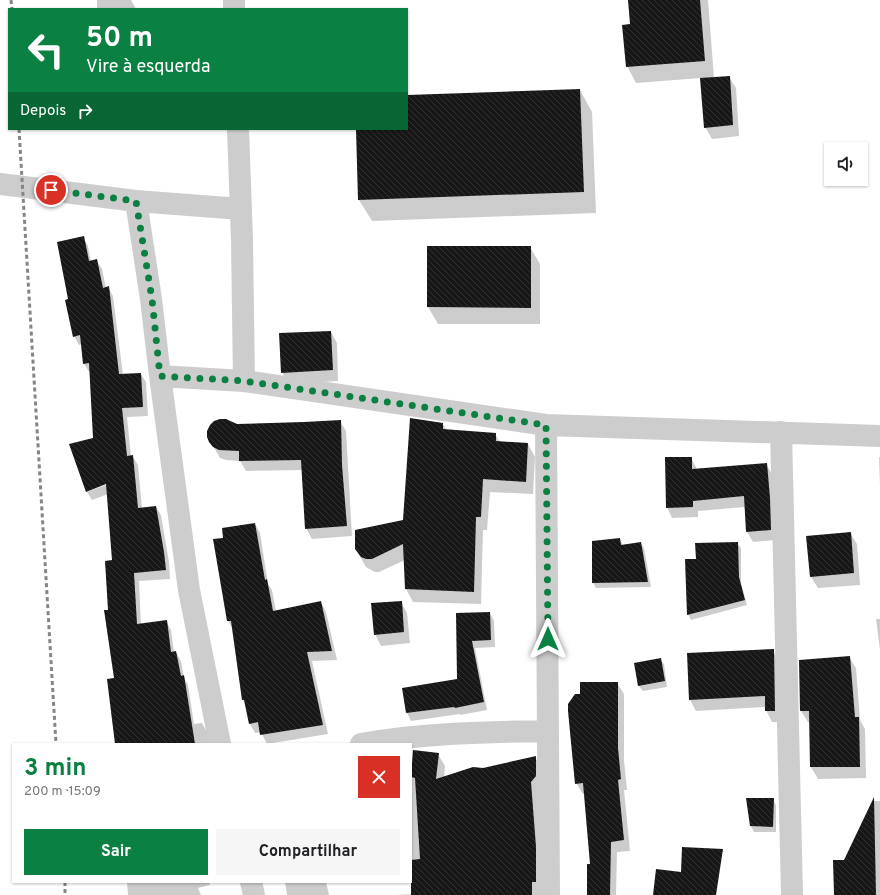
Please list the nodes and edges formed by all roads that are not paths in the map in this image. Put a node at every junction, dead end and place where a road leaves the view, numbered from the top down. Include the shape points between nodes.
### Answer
1 (238, 130) edge
2 (0, 184) edge
3 (136, 201) junction
4 (241, 209) junction
5 (160, 376) junction
6 (244, 381) junction
7 (546, 425) junction
8 (781, 432) junction
9 (880, 436) edge
10 (548, 731) junction
11 (220, 743) edge
12 (367, 743) edge
13 (251, 883) edge
14 (254, 895) edge
15 (549, 895) edge
16 (792, 895) edge

1 - 4 street
2 - 3 street
3 - 4 street
3 - 5 street via 152,299
4 - 6 street
5 - 6 street
5 - 11 street via 189,590
6 - 7 street
7 - 8 street
7 - 10 street
8 - 9 street
8 - 16 street
10 - 12 street via 470,732
10 - 15 street
13 - 14 street

